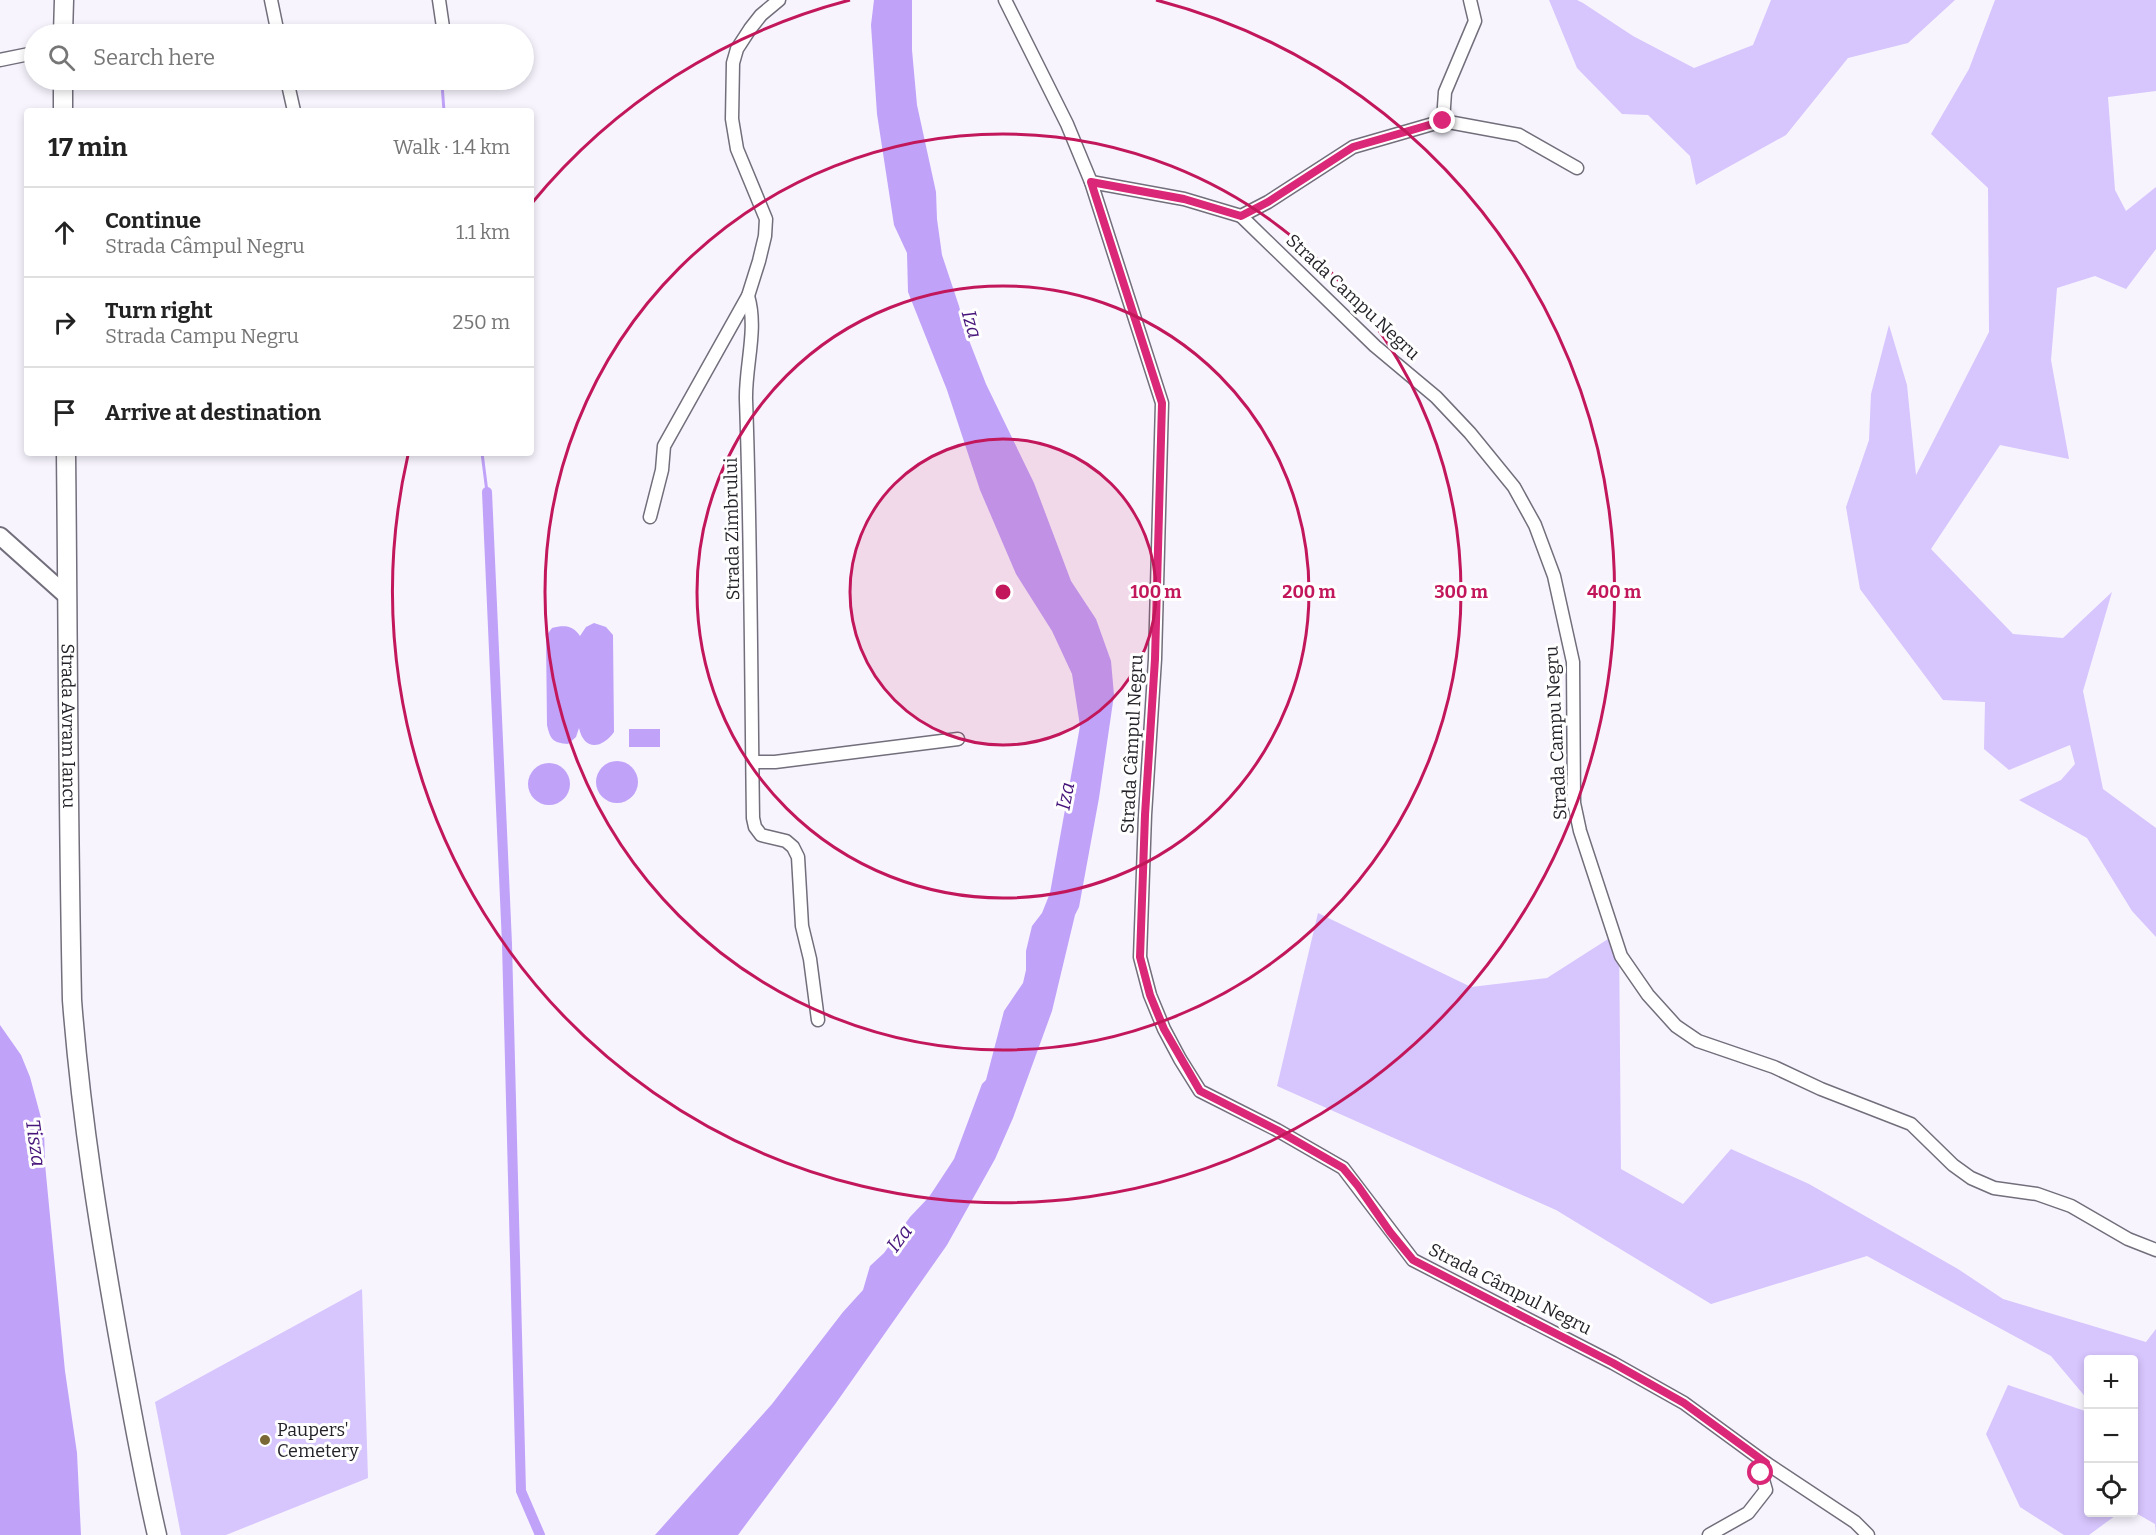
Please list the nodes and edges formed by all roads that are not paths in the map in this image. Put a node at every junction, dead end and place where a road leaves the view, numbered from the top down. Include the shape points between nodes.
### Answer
1 (64, 0) edge
2 (271, 0) edge
3 (439, 0) edge
4 (779, 0) edge
5 (1005, 0) edge
6 (1470, 0) edge
7 (63, 24) edge
8 (276, 24) edge
9 (443, 24) edge
10 (24, 55) edge
11 (0, 60) edge
12 (63, 90) edge
13 (289, 90) edge
14 (63, 108) edge
15 (293, 108) edge
16 (1443, 121) junction
17 (1577, 168) dead end
18 (1091, 182) junction
19 (1241, 216) junction
20 (748, 296) junction
21 (66, 456) edge
22 (650, 517) dead end
23 (0, 536) edge
24 (67, 596) junction
25 (958, 739) dead end
26 (753, 762) junction
27 (818, 1020) dead end
28 (2156, 1250) edge
29 (1766, 1463) junction
30 (157, 1535) edge
31 (1709, 1535) edge
32 (1868, 1535) edge

1 - 7 main road
2 - 8 street
3 - 9 street
4 - 20 street, Strada Zimbrului via 750,29 733,63 732,119 737,149 766,219
5 - 18 street, Strada Câmpul Negru via 1067,124
6 - 16 street via 1475,21 1445,92
10 - 11 street
12 - 14 main road
13 - 15 street
16 - 17 street via 1519,135
16 - 19 street via 1353,147
18 - 19 street, Strada Campu Negru via 1184,199
18 - 29 street, Strada Câmpul Negru via 1162,403 1155,671 1140,957 1164,1029 1200,1091 1343,1168 1413,1260 1684,1403
19 - 28 street, Strada Campu Negru via 1375,346 1436,397 1514,487 1535,525 1554,576 1573,662 1574,803 1580,831 1621,956 1648,995 1676,1026 1698,1041 1774,1067 1911,1124 1953,1166 1971,1178 1994,1188 2037,1194 2071,1206 2128,1239
20 - 22 street, Strada Zimbrului via 664,446
20 - 26 street, Strada Zimbrului via 752,311 746,394
21 - 24 main road, Strada Avram Iancu
23 - 24 main road
24 - 30 main road, Strada Avram Iancu via 72,1000 94,1191
25 - 26 street
26 - 27 street, Strada Zimbrului via 755,827 760,835 786,842 798,857 802,926
29 - 31 street via 1761,1473 1766,1490 1758,1502 1748,1513
29 - 32 street, Strada Câmpul Negru via 1855,1522

